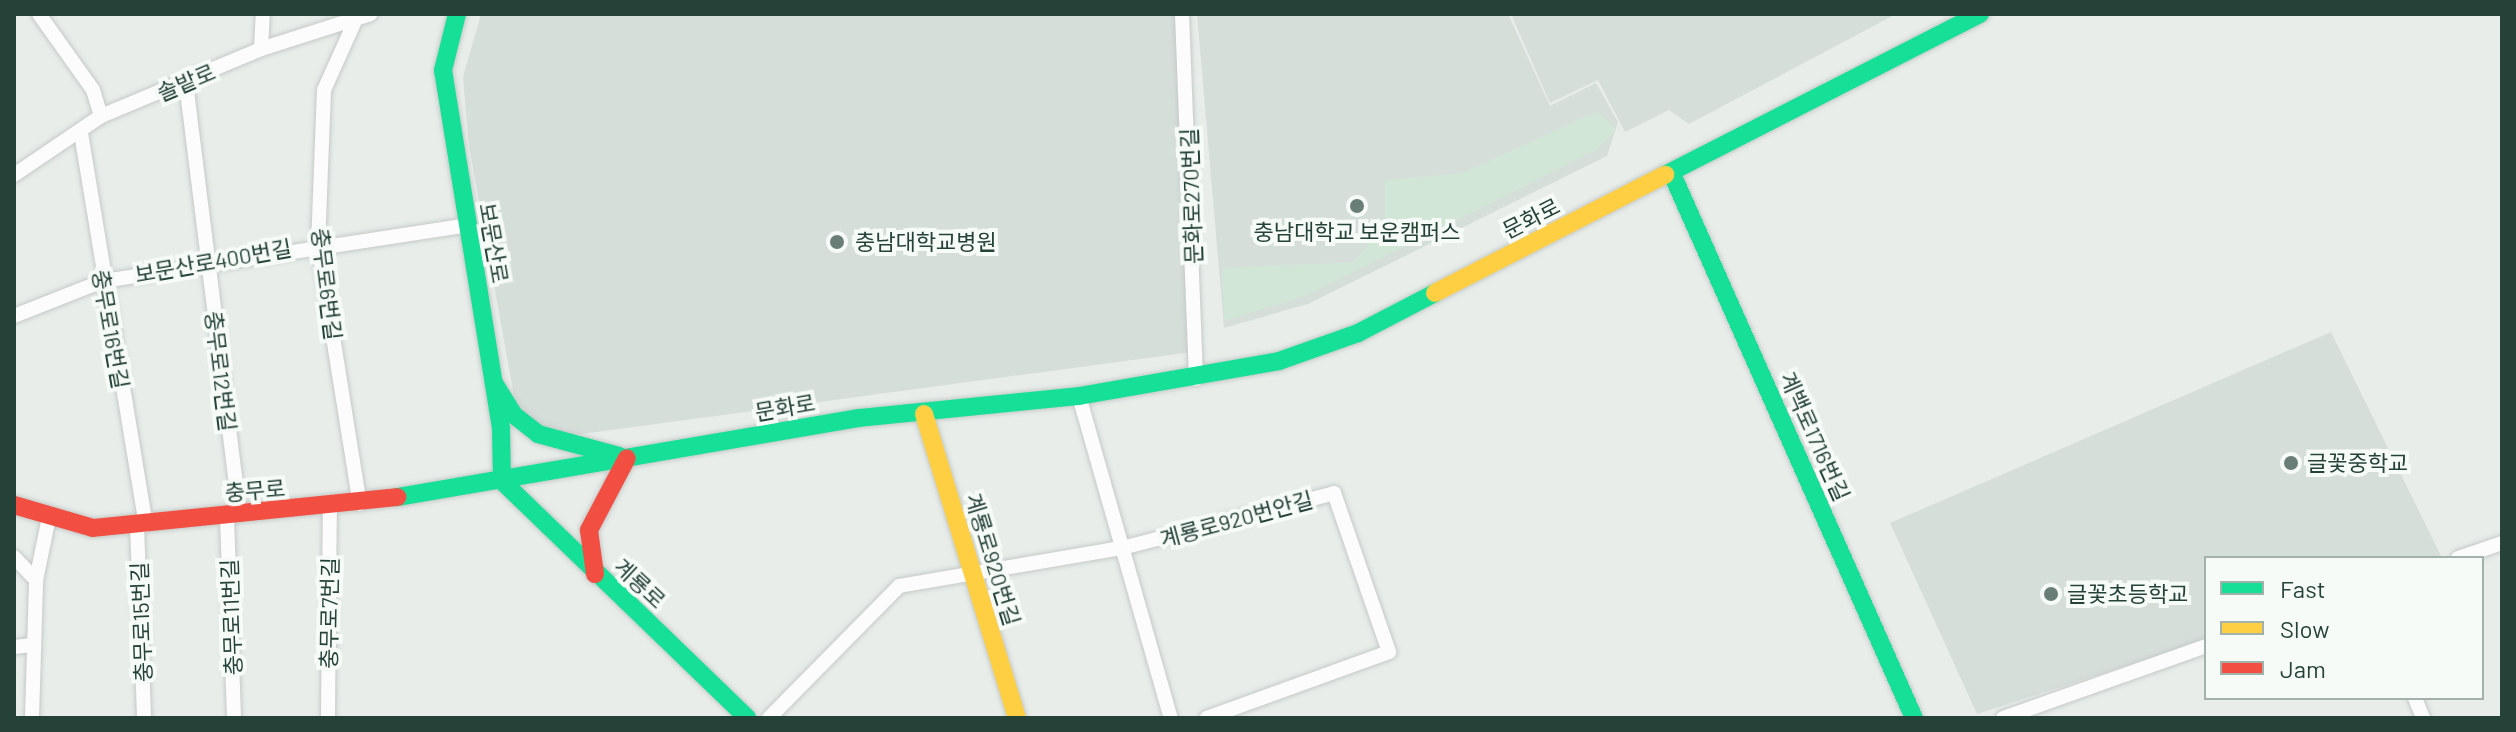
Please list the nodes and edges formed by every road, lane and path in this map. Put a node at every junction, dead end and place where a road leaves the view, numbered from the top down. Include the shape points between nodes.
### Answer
1 (39, 14) edge
2 (263, 14) edge
3 (371, 14) edge
4 (457, 14) edge
5 (1182, 14) edge
6 (1980, 14) edge
7 (355, 21) junction
8 (261, 49) junction
9 (186, 83) junction
10 (101, 116) junction
11 (81, 133) junction
12 (1672, 174) junction
13 (14, 175) edge
14 (467, 225) junction
15 (318, 243) junction
16 (208, 262) junction
17 (103, 281) junction
18 (14, 316) edge
19 (1196, 379) junction
20 (494, 383) junction
21 (1079, 396) junction
22 (924, 414) junction
23 (627, 458) junction
24 (502, 481) junction
25 (360, 504) junction
26 (14, 505) edge
27 (330, 508) junction
28 (234, 516) junction
29 (49, 517) junction
30 (142, 525) junction
31 (2502, 543) edge
32 (1122, 548) junction
33 (2464, 556) edge
34 (14, 557) edge
35 (970, 571) junction
36 (595, 574) junction
37 (36, 580) junction
38 (14, 582) edge
39 (33, 645) junction
40 (14, 647) edge
41 (2204, 647) edge
42 (32, 718) edge
43 (144, 718) edge
44 (234, 718) edge
45 (328, 718) edge
46 (747, 718) edge
47 (769, 718) edge
48 (1017, 718) edge
49 (1171, 718) edge
50 (1207, 718) edge
51 (1914, 718) edge
52 (2003, 718) edge

1 - 10 street via 93,90
2 - 8 street
3 - 7 street, 솔밭로
4 - 14 main road, 보문산로 via 443,70
5 - 19 street, 문화로270번길
6 - 12 main road, 문화로
7 - 8 street, 솔밭로
7 - 15 street, 충무로6번길 via 324,90
8 - 9 street, 솔밭로
9 - 10 street, 솔밭로
9 - 16 street, 충무로12번길
10 - 11 street, 솔밭로
11 - 13 street, 솔밭로
11 - 17 street, 충무로16번길
12 - 19 main road, 문화로 via 1358,333
12 - 51 main road, 계백로1716번길
14 - 15 street, 보문산로400번길
14 - 20 main road, 보문산로
15 - 16 street, 보문산로400번길
15 - 25 street, 충무로6번길
16 - 17 street, 보문산로400번길
16 - 28 street, 충무로12번길
17 - 18 street, 보문산로400번길
17 - 30 street, 충무로16번길
19 - 21 main road, 문화로
20 - 23 main road via 514,415 538,434
20 - 24 main road, 보문산로
21 - 22 main road, 문화로
21 - 32 street
22 - 23 main road, 문화로
22 - 35 main road, 계룡로920번길
23 - 24 main road, 문화로
23 - 36 main road via 589,530
24 - 25 main road, 충무로
24 - 36 main road, 계룡로
25 - 27 main road, 충무로
26 - 29 main road, 충무로
27 - 28 main road, 충무로
27 - 45 street, 충무로7번길
28 - 30 main road, 충무로
28 - 44 street, 충무로11번길
29 - 30 main road, 충무로 via 93,528
29 - 37 street
30 - 43 street, 충무로15번길
31 - 33 street
32 - 35 street, 계룡로920번안길
32 - 49 street
32 - 50 street, 계룡로920번안길 via 1334,493 1389,652
34 - 37 street
35 - 47 street, 계룡로920번안길 via 899,586
35 - 48 main road, 계룡로920번길
36 - 46 main road, 계룡로
37 - 38 street
37 - 39 street
39 - 40 street
39 - 42 street
41 - 52 street

